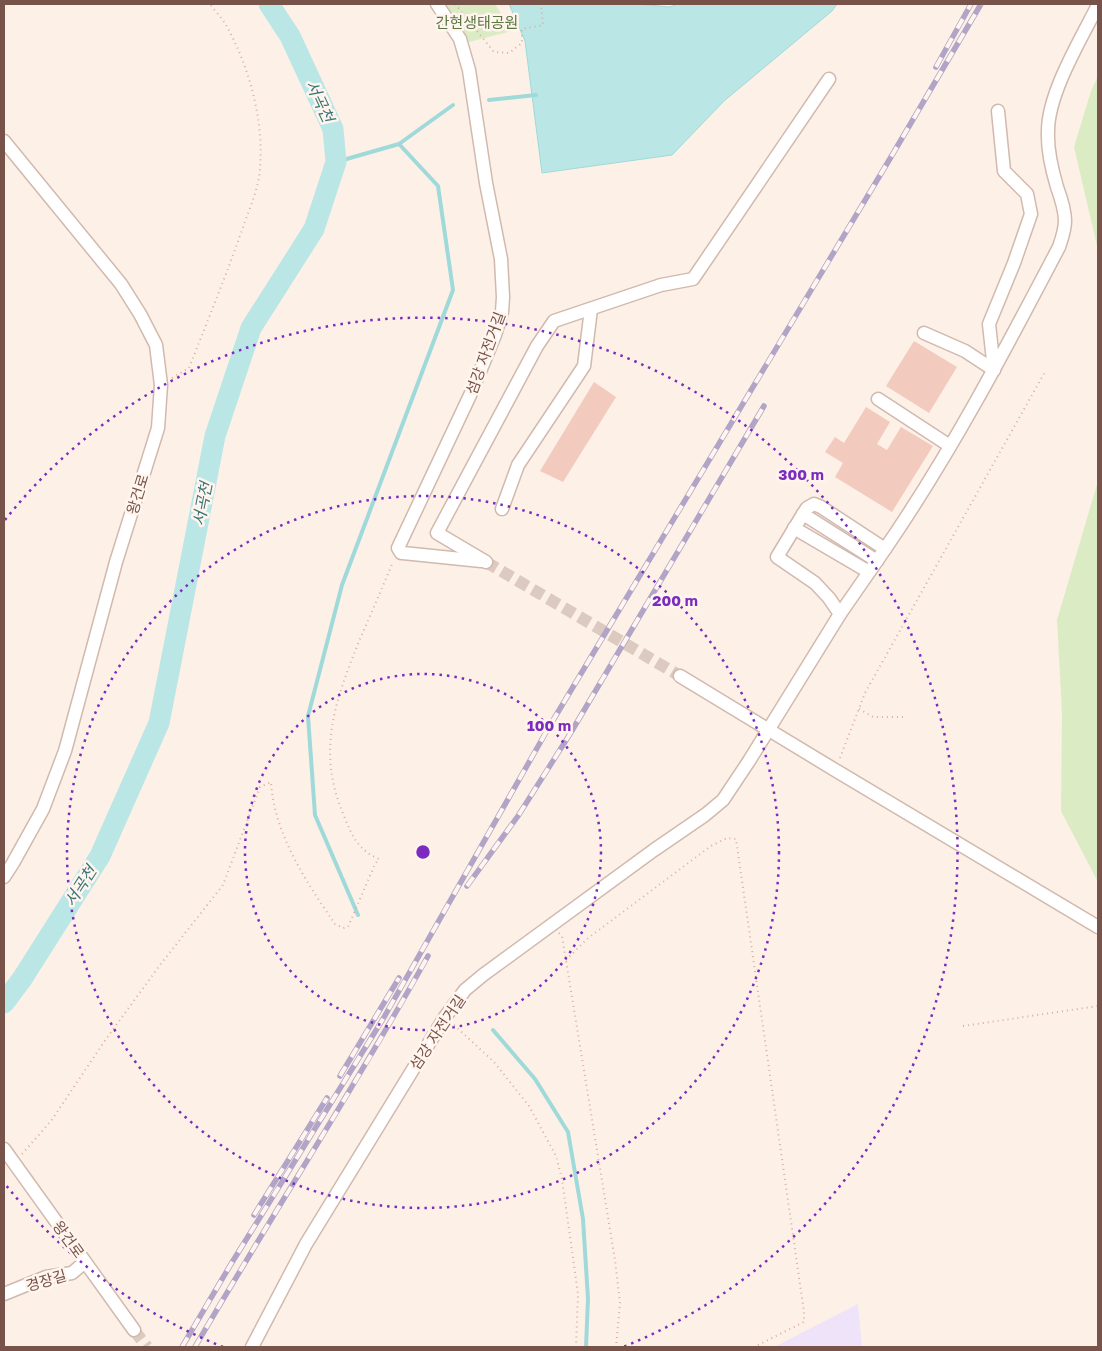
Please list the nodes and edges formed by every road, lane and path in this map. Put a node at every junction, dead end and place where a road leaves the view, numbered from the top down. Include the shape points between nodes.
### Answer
1 (210, 4) edge
2 (436, 4) edge
3 (454, 4) edge
4 (541, 4) edge
5 (1098, 5) edge
6 (829, 79) dead end
7 (998, 111) dead end
8 (4, 141) edge
9 (591, 309) junction
10 (924, 333) dead end
11 (994, 370) junction
12 (1046, 370) dead end
13 (162, 385) junction
14 (878, 400) dead end
15 (950, 446) junction
16 (502, 509) dead end
17 (803, 514) junction
18 (794, 528) junction
19 (398, 548) junction
20 (885, 550) junction
21 (873, 566) junction
22 (840, 614) junction
23 (680, 676) tunnel mouth
24 (858, 709) junction
25 (904, 716) dead end
26 (769, 729) junction
27 (835, 770) junction
28 (4, 877) edge
29 (552, 925) junction
30 (1098, 927) edge
31 (566, 960) junction
32 (1098, 1006) edge
33 (445, 1017) junction
34 (963, 1026) dead end
35 (4, 1149) edge
36 (14, 1163) junction
37 (85, 1262) junction
38 (4, 1294) edge
39 (134, 1330) tunnel mouth
40 (252, 1347) edge
41 (576, 1347) edge
42 (616, 1347) edge
43 (754, 1347) edge

1 - 13 path via 226,25 245,67 258,123 260,169 233,256 189,368
2 - 19 street, 섬강 자전거길 via 460,39 469,70 500,259 502,312 472,391
3 - 4 path via 494,52 509,53 522,43 522,29 543,25
5 - 11 street, 섬강 자전거길 via 1057,90 1050,113 1048,131 1052,169 1064,210 1064,233
6 - 9 street via 693,279 661,285
7 - 11 street via 1004,171 1027,194 1031,214 989,324
8 - 13 street, 왕건로 via 121,284 156,345
9 - 16 street via 584,366 518,465
9 - 19 street via 554,321 437,533 486,562 401,553
10 - 11 street via 965,351
11 - 15 street, 섬강 자전거길
12 - 24 path
13 - 28 street, 왕건로 via 158,428 116,562 65,751 43,809
14 - 15 street
15 - 20 street, 섬강 자전거길
17 - 18 street
17 - 20 street via 810,505 817,505
17 - 21 street
18 - 21 street
18 - 22 street via 777,557 815,583
19 - 36 path via 343,681 332,718 329,745 337,800 353,837 366,854 378,859 348,927 336,924 294,860 277,812 271,782 260,787 223,885 106,1039 51,1121
20 - 21 street, 섬강 자전거길
21 - 22 street, 섬강 자전거길
22 - 26 street, 섬강 자전거길
23 - 26 street
24 - 25 path via 873,717
24 - 27 path
26 - 27 street
26 - 29 street, 섬강 자전거길 via 730,791 714,808
27 - 30 street
29 - 31 path via 562,936
29 - 33 street, 섬강 자전거길 via 465,990
31 - 42 path via 615,1260 620,1303
31 - 43 path via 587,939 712,846 727,838 736,839 804,1312 804,1322
32 - 34 path
33 - 40 street, 섬강 자전거길 via 306,1244
33 - 41 path via 494,1062 529,1106 556,1156 578,1294
35 - 36 street, 왕건로
36 - 37 street, 왕건로
37 - 38 street, 경장길 via 72,1273 46,1277
37 - 39 street, 왕건로

